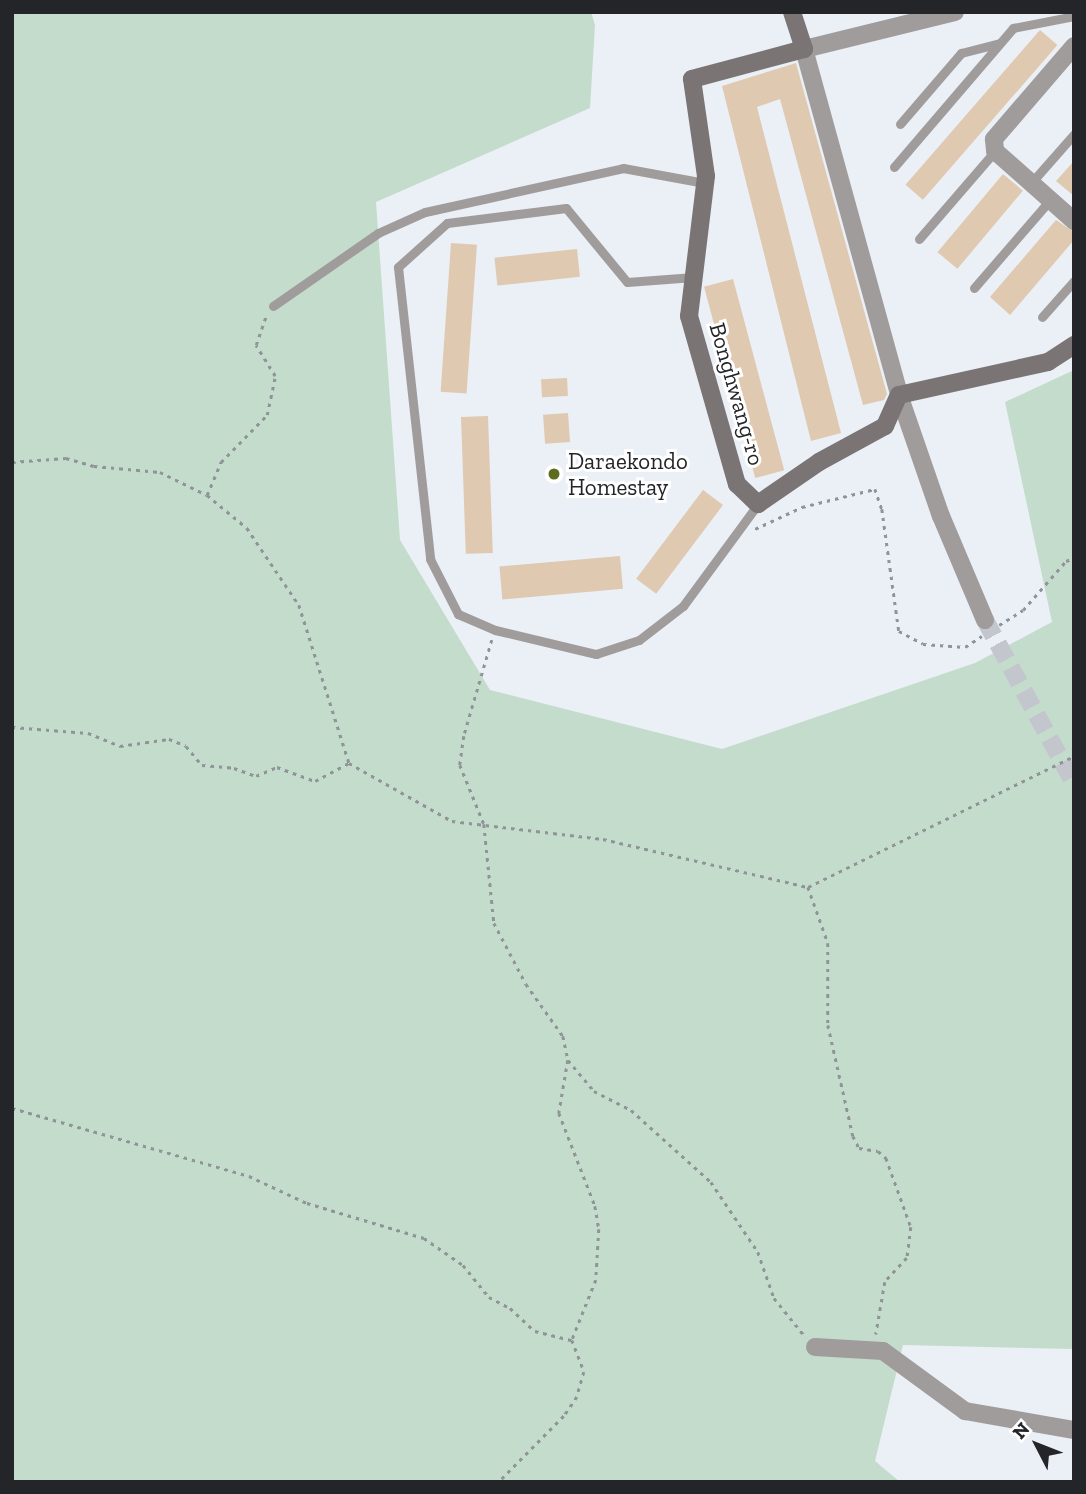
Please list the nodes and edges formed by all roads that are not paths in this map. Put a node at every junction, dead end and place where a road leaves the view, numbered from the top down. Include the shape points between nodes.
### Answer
1 (792, 12) edge
2 (954, 12) edge
3 (1074, 16) edge
4 (1000, 43) junction
5 (1074, 46) edge
6 (804, 49) junction
7 (900, 124) dead end
8 (1074, 134) edge
9 (995, 151) junction
10 (894, 167) dead end
11 (705, 183) junction
12 (1031, 183) junction
13 (1050, 200) junction
14 (1074, 221) edge
15 (919, 239) dead end
16 (694, 277) junction
17 (1074, 281) edge
18 (974, 288) dead end
19 (274, 306) road end
20 (1042, 317) dead end
21 (1074, 345) edge
22 (900, 395) junction
23 (758, 504) junction
24 (985, 620) tunnel mouth
25 (815, 1347) road end
26 (1074, 1430) edge

1 - 6 street
2 - 6 street
3 - 4 lane via 1013,28
4 - 7 lane via 961,52
4 - 10 lane
5 - 9 street via 994,139
6 - 11 street, Bonghwang-ro via 691,79
6 - 22 street
8 - 12 lane
9 - 12 street
9 - 15 lane
11 - 16 street, Bonghwang-ro
11 - 19 lane via 622,168 425,212 378,233
12 - 13 street
13 - 14 street
13 - 18 lane
16 - 23 street, Bonghwang-ro via 689,316 737,485
16 - 23 lane via 627,282 566,208 447,223 398,267 430,559 458,614 495,631 596,654 639,640 683,606
17 - 20 lane
21 - 22 street via 1048,362
22 - 23 street, Bonghwang-ro via 885,426 819,462
22 - 24 street via 941,516
25 - 26 street via 883,1351 965,1411

